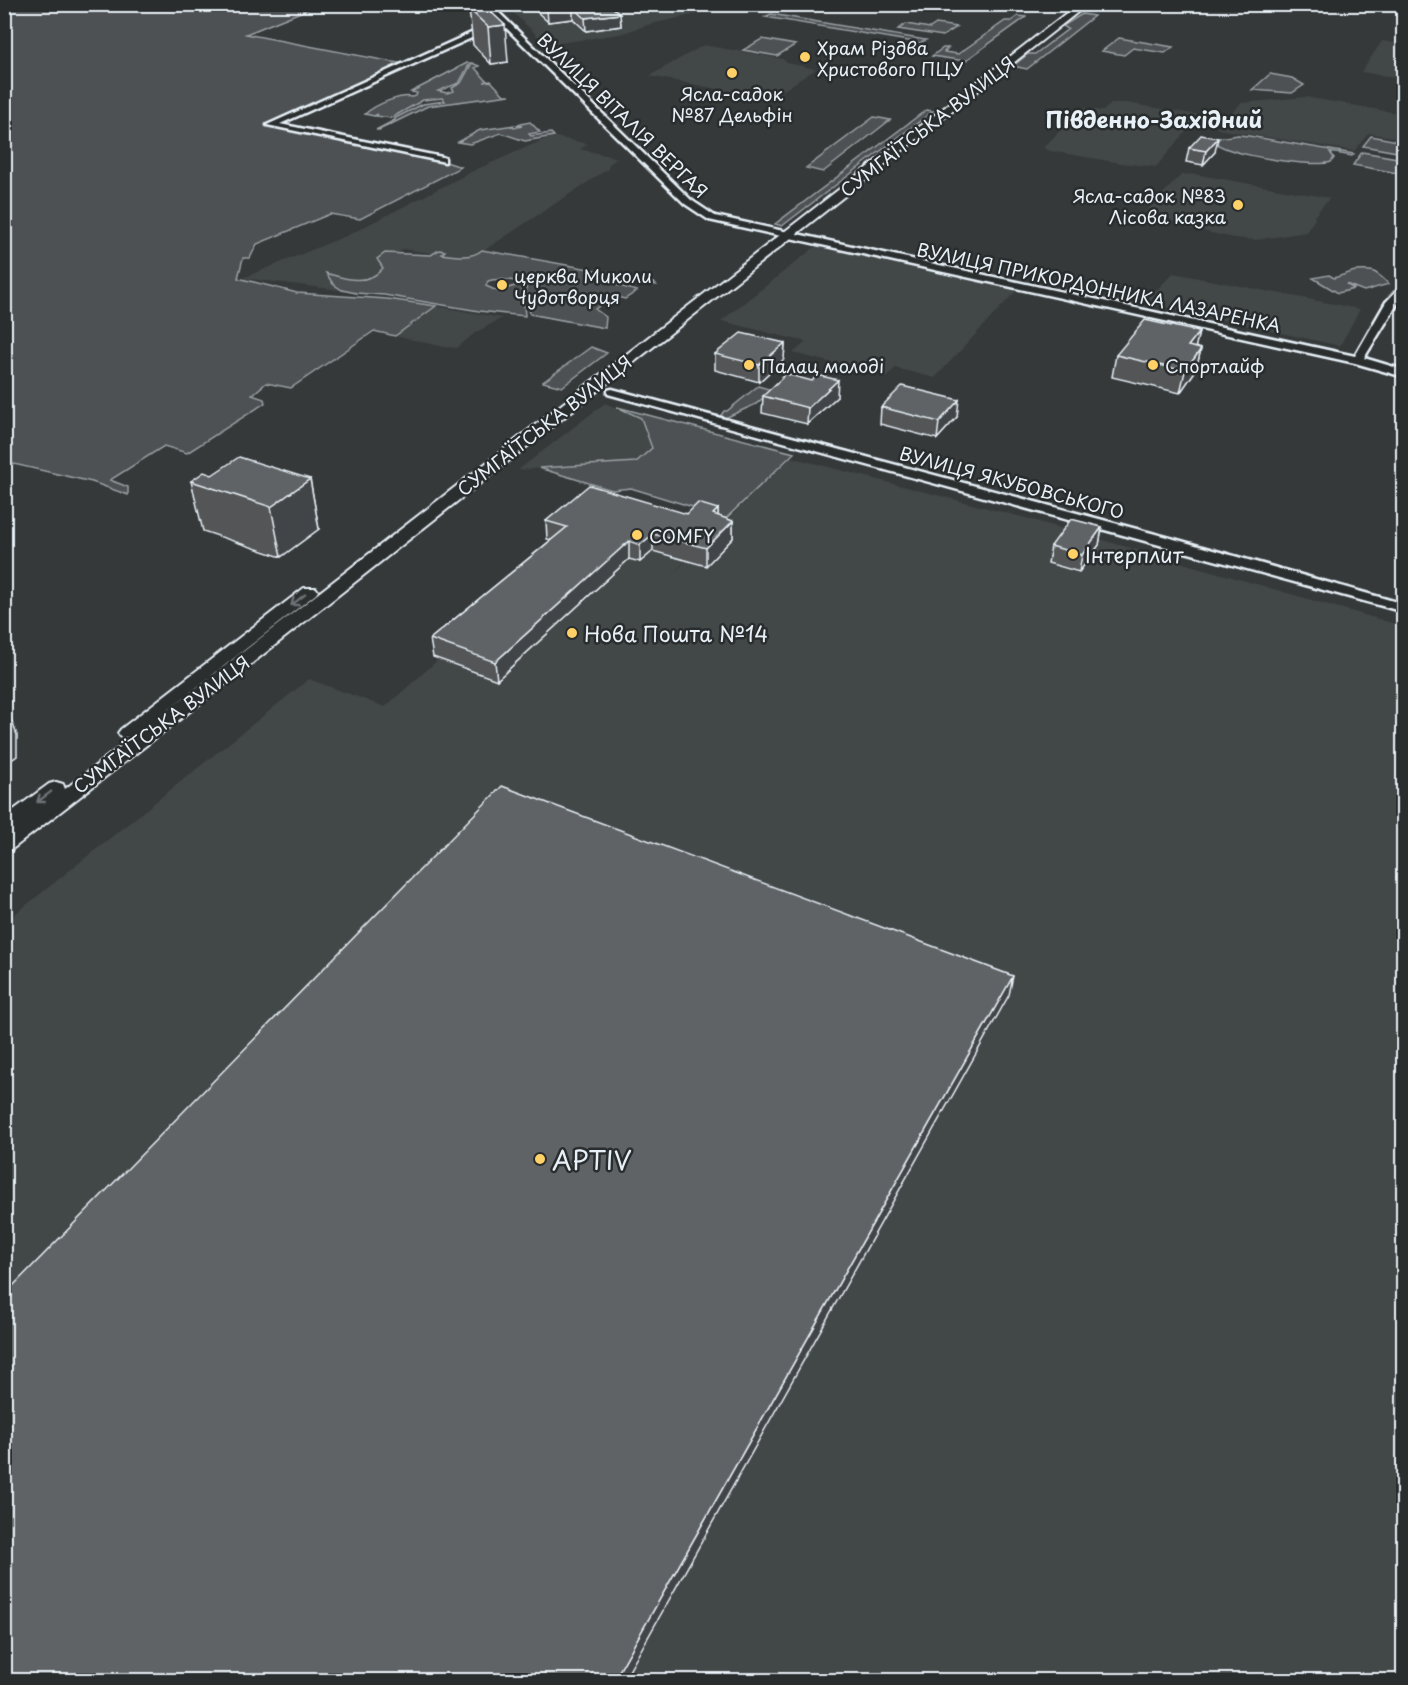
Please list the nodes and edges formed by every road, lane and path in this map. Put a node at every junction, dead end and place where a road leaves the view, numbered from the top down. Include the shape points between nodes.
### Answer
1 (485, 4) edge
2 (1073, 4) edge
3 (1084, 4) edge
4 (1378, 4) edge
5 (1404, 8) edge
6 (504, 24) junction
7 (442, 160) dead end
8 (782, 235) junction
9 (1404, 286) edge
10 (1358, 360) junction
11 (1404, 374) edge
12 (612, 392) dead end
13 (1404, 608) edge
14 (137, 733) junction
15 (4, 827) edge
16 (4, 845) edge

1 - 6 street, ВУЛИЦЯ ВІТАЛІЯ ВЕРГАЯ
2 - 8 main road, СУМГАЇТСЬКА ВУЛИЦЯ
3 - 8 main road, СУМГАЇТСЬКА ВУЛИЦЯ
4 - 5 main road
6 - 7 street via 482,30 271,124
6 - 8 street, ВУЛИЦЯ ВІТАЛІЯ ВЕРГАЯ via 698,210 718,220
8 - 10 street, ВУЛИЦЯ ПРИКОРДОННИКА ЛАЗАРЕНКА
8 - 14 main road, СУМГАЇТСЬКА ВУЛИЦЯ
9 - 10 street via 1390,302
10 - 11 street, ВУЛИЦЯ ПРИКОРДОННИКА ЛАЗАРЕНКА
12 - 13 street, ВУЛИЦЯ ЯКУБОВСЬКОГО
14 -> 15 main road, СУМГАЇТСЬКА ВУЛИЦЯ
14 - 16 main road, СУМГАЇТСЬКА ВУЛИЦЯ

